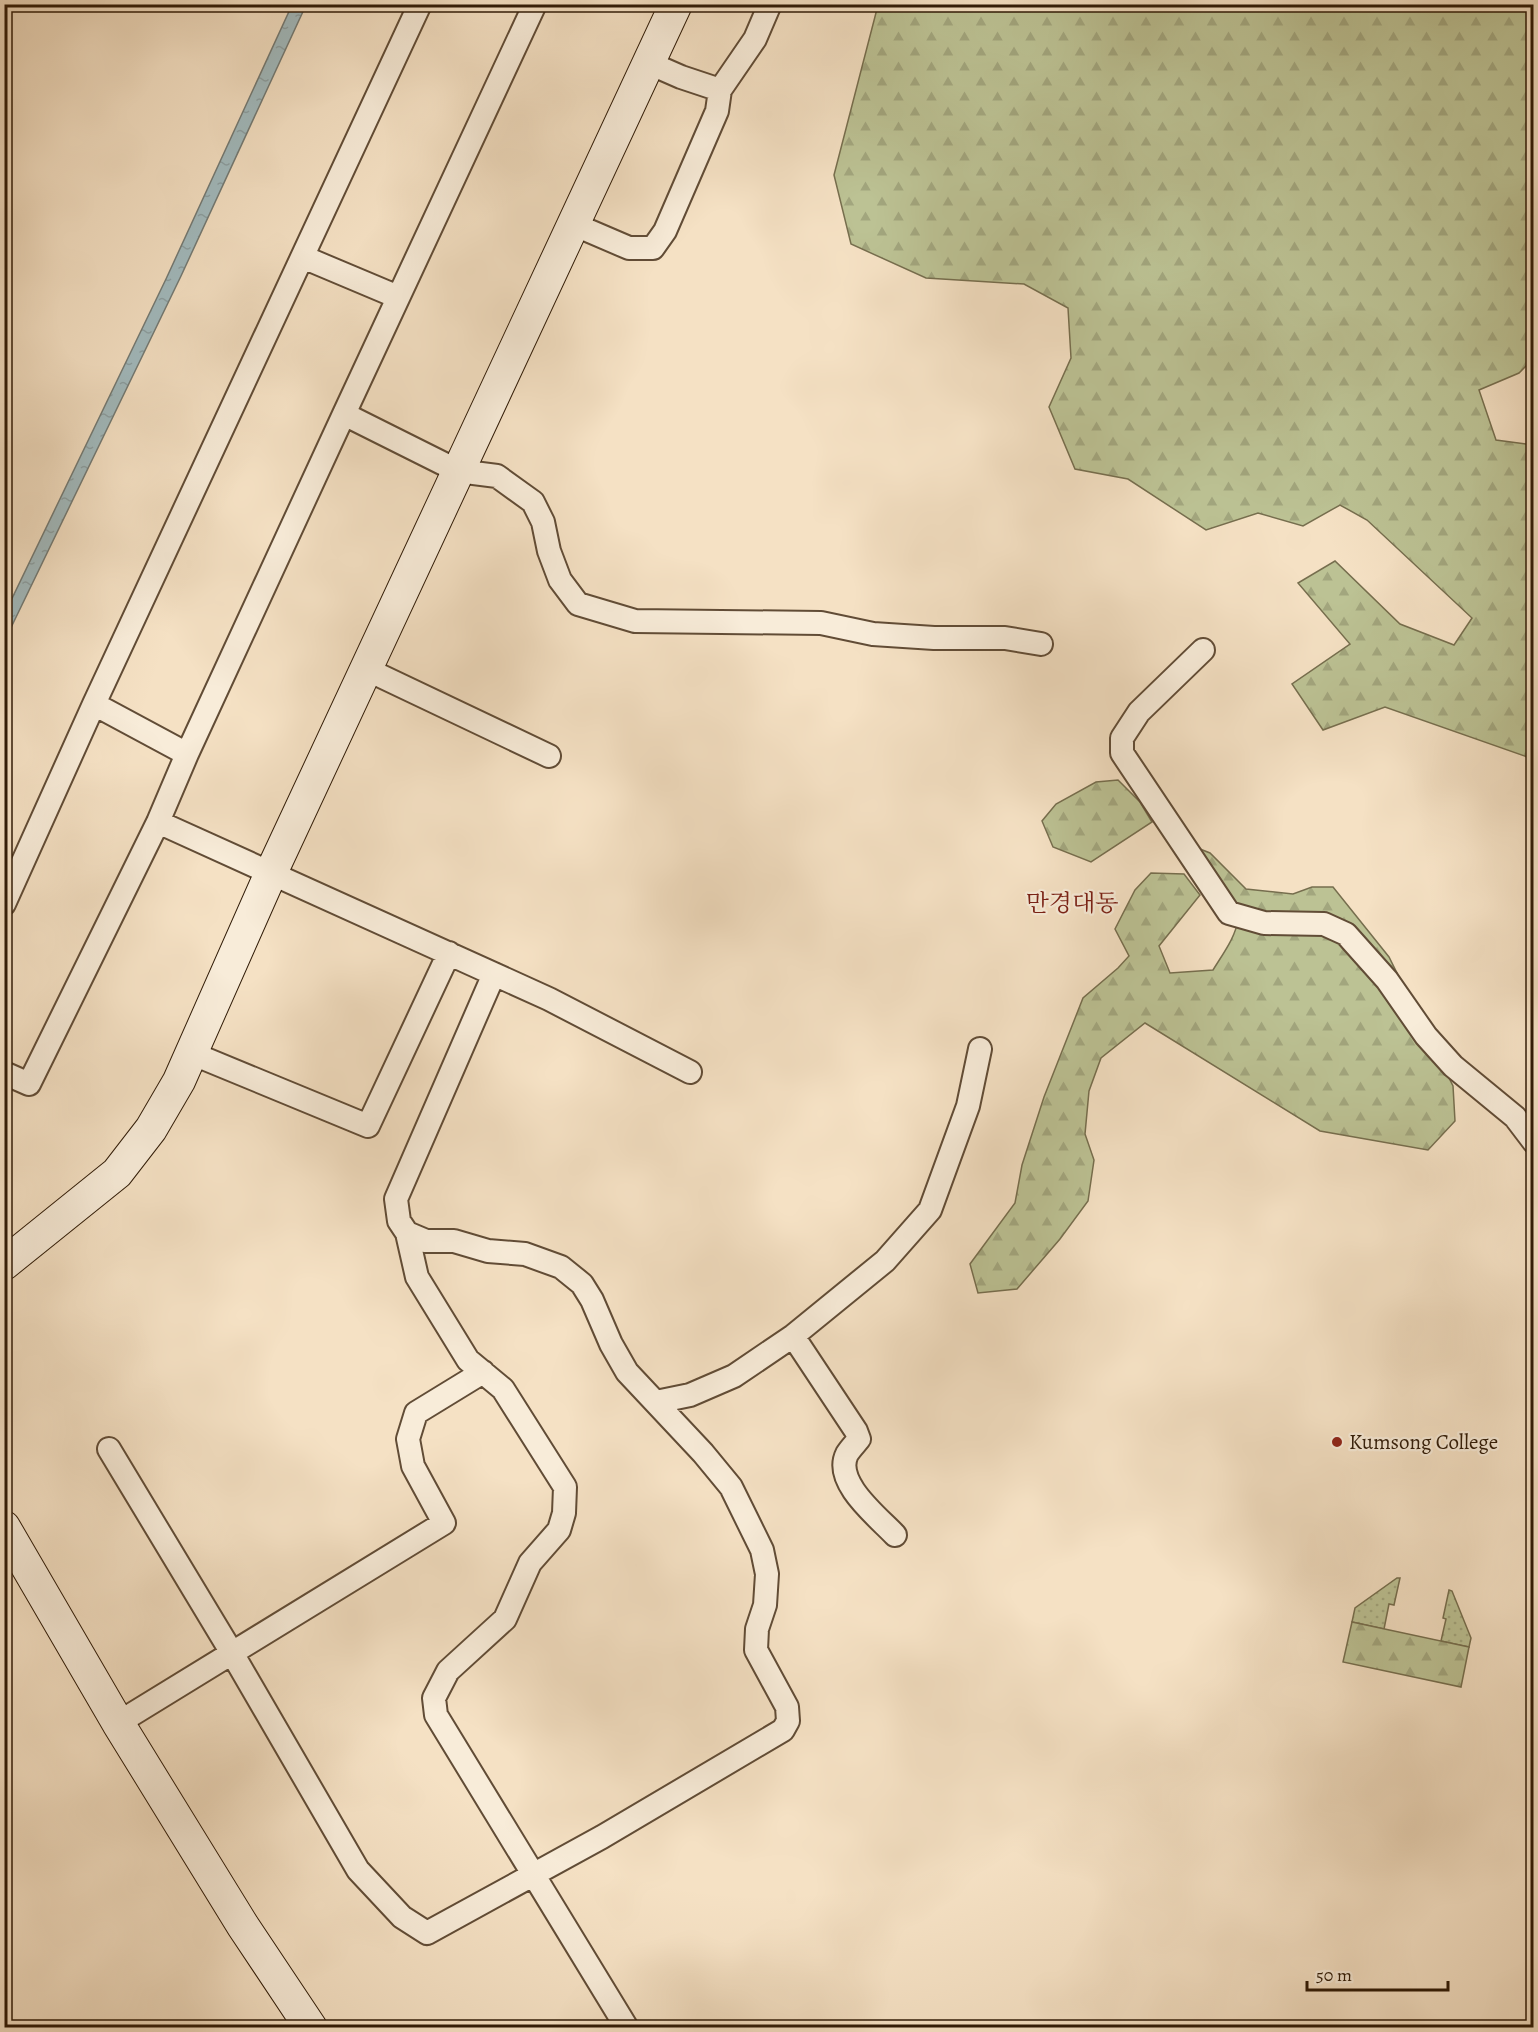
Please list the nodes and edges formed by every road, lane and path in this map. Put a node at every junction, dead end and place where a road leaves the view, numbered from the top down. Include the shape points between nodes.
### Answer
1 (420, 4) edge
2 (535, 4) edge
3 (676, 4) edge
4 (770, 4) edge
5 (648, 63) junction
6 (720, 90) junction
7 (573, 224) junction
8 (303, 257) junction
9 (398, 297) junction
10 (344, 414) junction
11 (458, 471) junction
12 (1041, 644) dead end
13 (1203, 650) dead end
14 (366, 669) junction
15 (94, 704) junction
16 (187, 754) junction
17 (549, 756) dead end
18 (158, 822) junction
19 (271, 873) junction
20 (4, 904) edge
21 (449, 953) junction
22 (494, 974) junction
23 (980, 1049) dead end
24 (191, 1053) junction
25 (690, 1072) dead end
26 (4, 1074) edge
27 (1533, 1142) edge
28 (407, 1233) junction
29 (4, 1263) edge
30 (794, 1336) junction
31 (483, 1372) junction
32 (656, 1402) junction
33 (109, 1449) dead end
34 (4, 1527) edge
35 (895, 1535) dead end
36 (232, 1653) junction
37 (118, 1723) junction
38 (532, 1874) junction
39 (311, 2028) edge
40 (627, 2028) edge

1 - 8 street
2 - 9 street
3 - 5 street
4 - 6 street via 755,39
5 - 6 street
5 - 7 street
6 - 7 street via 717,111 665,231 653,248 629,248
7 - 11 street
8 - 9 street
8 - 15 street
9 - 10 street
10 - 11 street
10 - 16 street
11 - 12 street via 497,476 532,502 543,522 560,580 578,604 605,614 635,621 821,623 873,634 1005,638
11 - 14 street
13 - 27 street via 1139,712 1122,738 1122,753 1147,792 1229,913 1264,923 1324,924 1346,934 1387,980 1426,1036 1453,1066 1515,1117
14 - 17 street
14 - 19 street
15 - 16 street
15 - 20 street
16 - 18 street
18 - 19 street
18 - 26 street via 29,1084
19 - 21 street
19 - 24 street
21 - 22 street
21 - 24 street via 368,1126
22 - 25 street
22 - 28 street via 396,1199 399,1221
23 - 30 street via 968,1106 930,1210 885,1261
24 - 29 street via 151,1129 117,1173
28 - 31 street via 417,1277 468,1360
28 - 32 street via 426,1240 454,1240 488,1251 525,1254 561,1268 582,1284 627,1372
30 - 32 street via 734,1376 690,1395
30 - 35 street via 859,1439 846,1455 844,1469 849,1486
31 - 36 street via 416,1413 408,1439 413,1466 444,1523
31 - 38 street via 503,1389 565,1487 564,1514 559,1530 530,1563 505,1619 448,1671 434,1698 436,1715
32 - 38 street via 730,1486 762,1550 767,1574 756,1650 788,1707 788,1721 783,1730 747,1752
33 - 36 street
34 - 37 street
36 - 37 street
36 - 38 street via 358,1870 402,1917 427,1933
37 - 39 street
38 - 40 street

